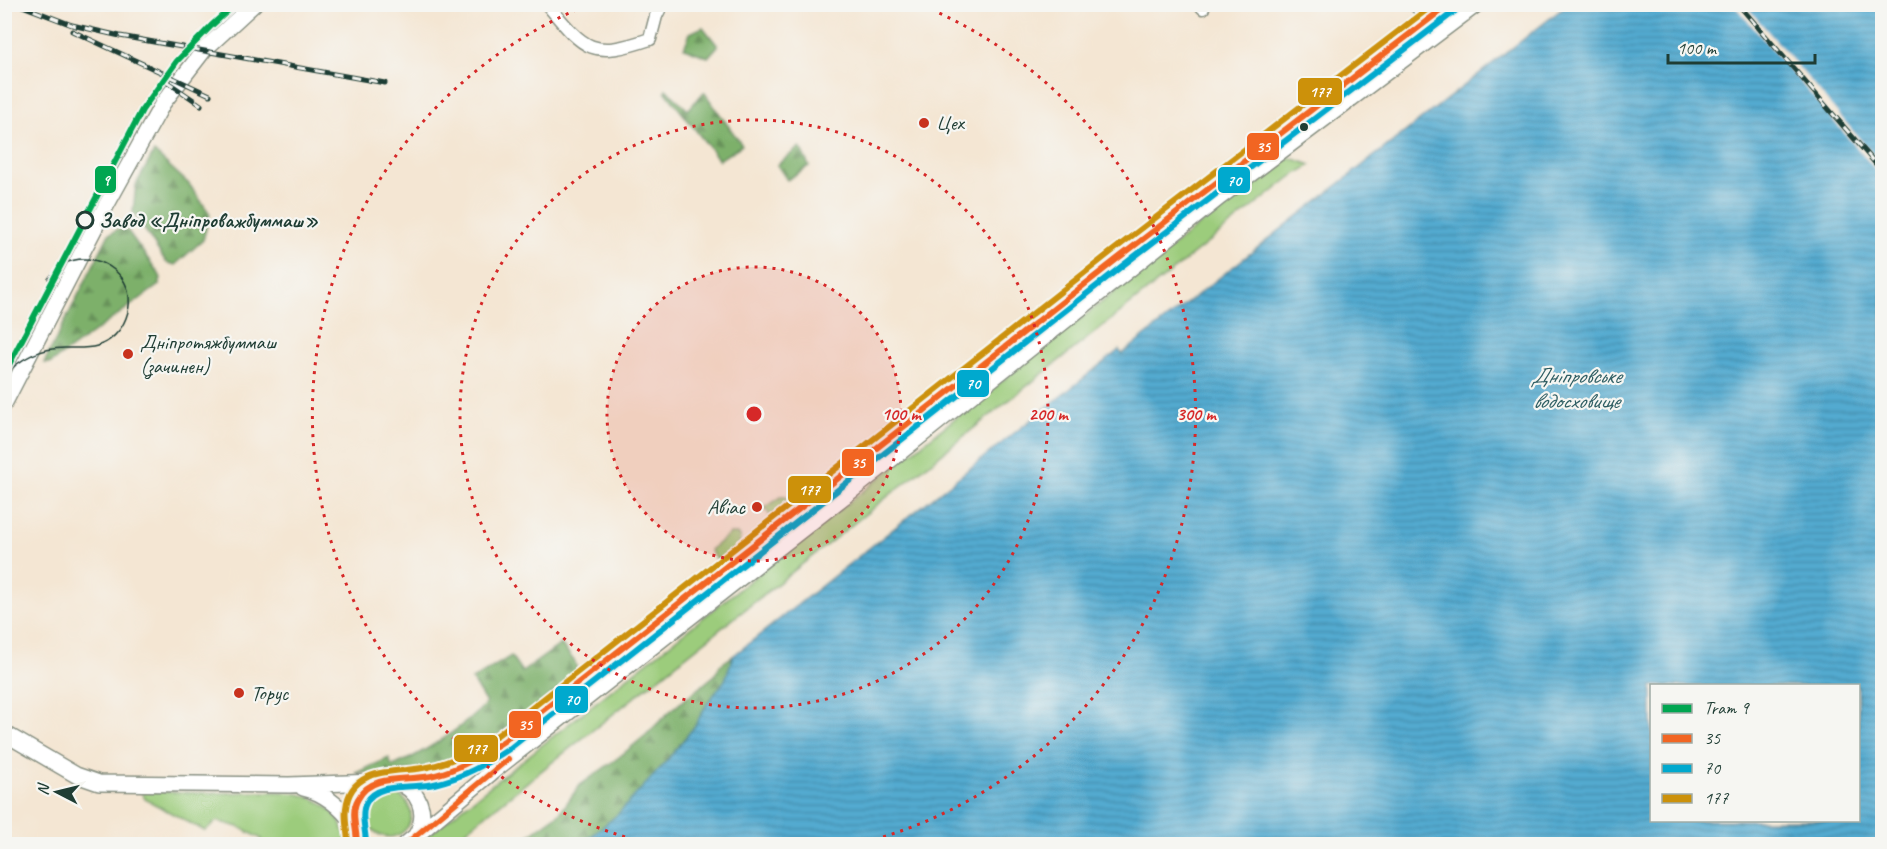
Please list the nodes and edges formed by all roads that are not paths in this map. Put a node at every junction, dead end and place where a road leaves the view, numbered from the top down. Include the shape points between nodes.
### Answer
1 (254, 4) edge
2 (547, 4) edge
3 (662, 4) edge
4 (1414, 4) edge
5 (1450, 4) edge
6 (1477, 4) edge
7 (1430, 19) junction
8 (1440, 32) junction
9 (4, 404) edge
10 (4, 733) edge
11 (384, 781) junction
12 (288, 785) junction
13 (356, 834) edge
14 (408, 843) edge
15 (369, 844) edge

1 - 9 main road via 204,50 163,103
2 - 3 street via 576,39 601,50 651,39
4 - 7 street
5 - 7 main road
6 - 8 main road
7 - 8 street
7 - 11 main road via 1128,250 514,733 487,751 438,774
8 - 14 main road via 1220,197 497,768
10 - 12 main road via 76,776 99,783
11 - 12 main road
11 - 13 main road via 367,788 358,798 353,812
11 - 14 main road via 411,790 420,803 420,828
12 - 13 main road via 323,795 343,811
13 - 15 main road

